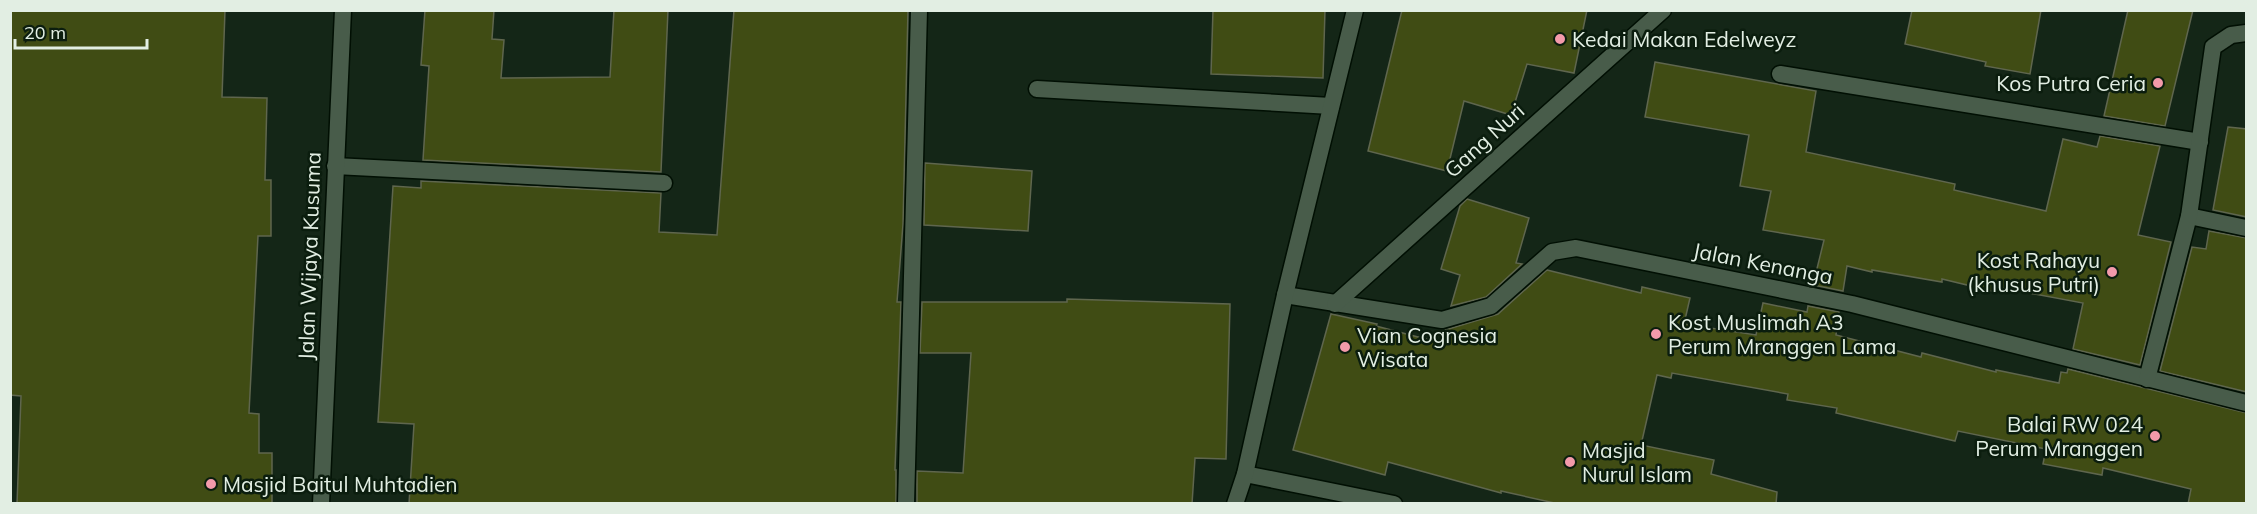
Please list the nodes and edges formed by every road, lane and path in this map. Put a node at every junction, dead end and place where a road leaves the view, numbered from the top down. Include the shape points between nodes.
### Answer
1 (343, 10) edge
2 (919, 10) edge
3 (1355, 10) edge
4 (1663, 10) edge
5 (2247, 33) edge
6 (1780, 74) dead end
7 (1037, 89) dead end
8 (1331, 106) junction
9 (2200, 141) junction
10 (335, 166) junction
11 (664, 183) dead end
12 (2189, 216) junction
13 (2247, 228) edge
14 (1285, 296) junction
15 (1335, 304) junction
16 (2147, 379) junction
17 (2247, 404) edge
18 (1245, 474) junction
19 (321, 504) edge
20 (906, 504) edge
21 (1235, 504) edge
22 (1394, 504) edge

1 - 10 street, Jalan Wijaya Kusuma
2 - 20 street
3 - 8 street
4 - 15 street, Gang Nuri
5 - 9 street via 2231,35 2213,47
6 - 9 street
7 - 8 street
8 - 14 street
9 - 12 street
10 - 11 street
10 - 19 street, Jalan Wijaya Kusuma
12 - 13 street
12 - 16 street
14 - 15 street, Jalan Kenanga
14 - 18 street
15 - 16 street, Jalan Kenanga via 1442,320 1491,306 1552,252 1576,248 1852,304
16 - 17 street, Jalan Kenanga
18 - 21 street
18 - 22 street

